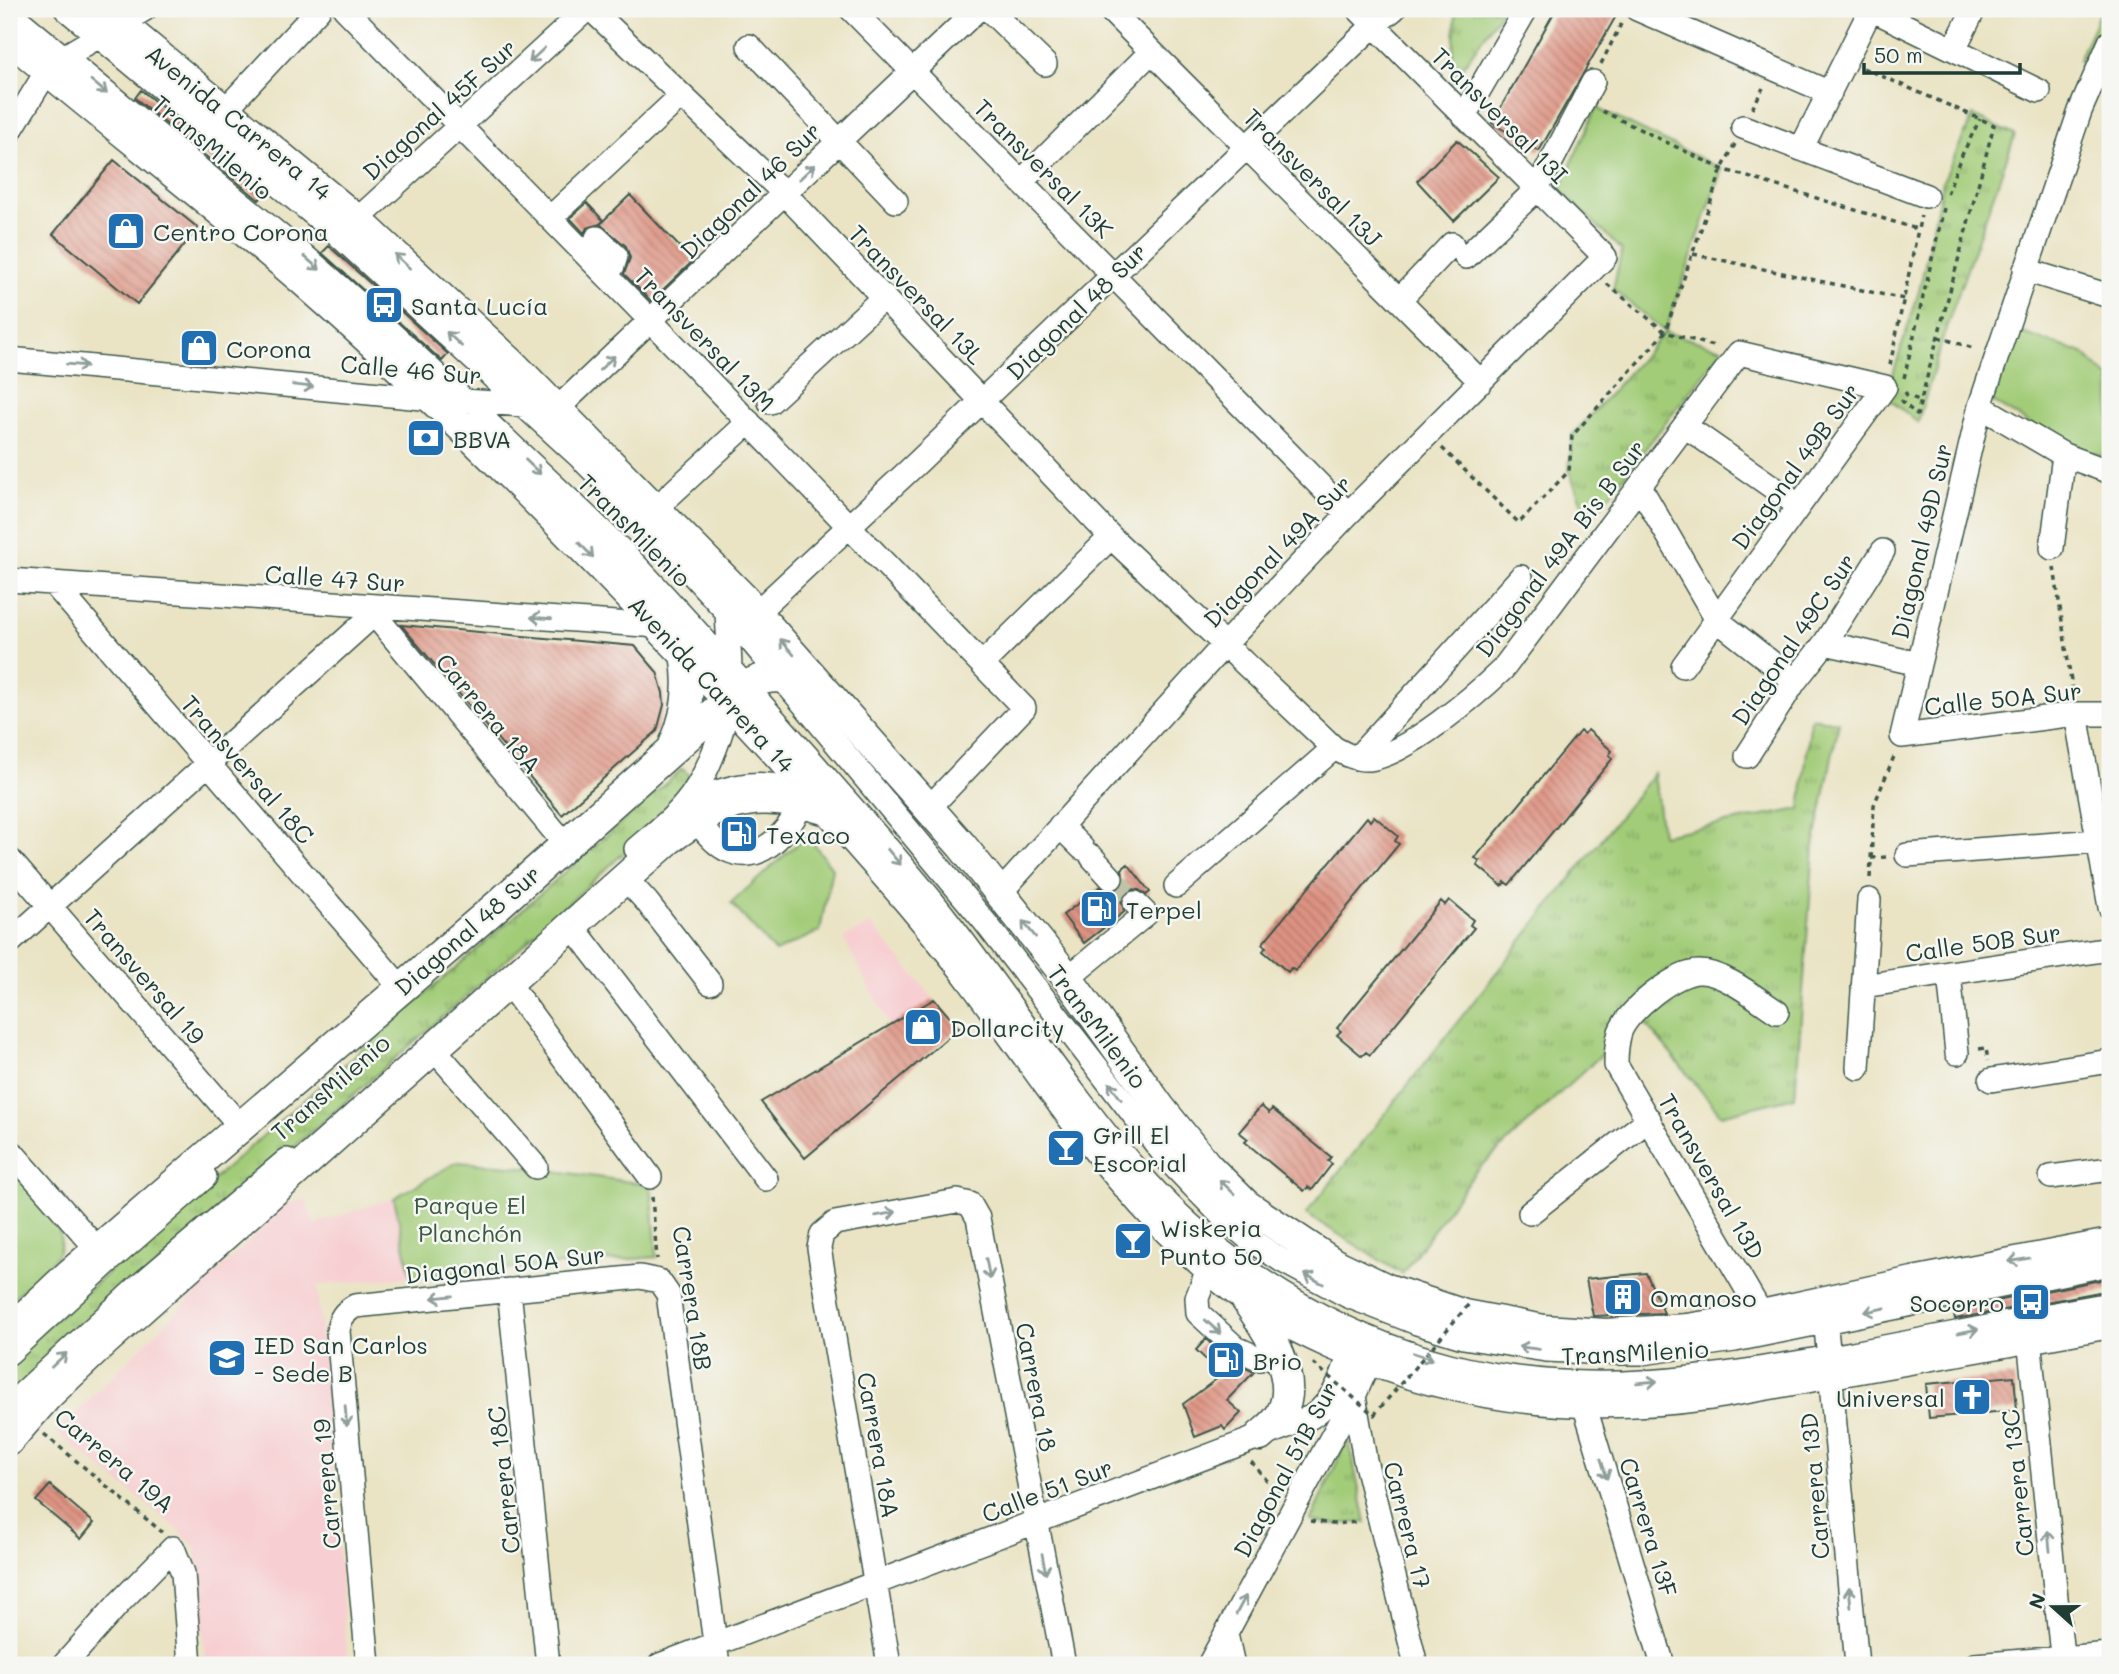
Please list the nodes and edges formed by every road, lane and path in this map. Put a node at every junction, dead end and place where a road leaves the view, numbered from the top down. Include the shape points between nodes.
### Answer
1 (66, 9) edge
2 (319, 9) edge
3 (345, 9) edge
4 (589, 9) edge
5 (851, 9) edge
6 (978, 9) edge
7 (1109, 9) edge
8 (1394, 9) edge
9 (1527, 9) edge
10 (1871, 9) edge
11 (1974, 9) edge
12 (9, 12) edge
13 (1630, 15) edge
14 (1366, 17) edge
15 (116, 20) edge
16 (9, 38) edge
17 (2110, 42) edge
18 (749, 46) dead end
19 (1954, 49) junction
20 (1151, 52) junction
21 (1845, 60) junction
22 (55, 64) junction
23 (1045, 64) dead end
24 (1773, 68) junction
25 (912, 71) junction
26 (2039, 91) dead end
27 (1588, 92) junction
28 (1830, 93) junction
29 (681, 96) junction
30 (225, 110) junction
31 (1464, 116) junction
32 (1980, 119) junction
33 (460, 127) junction
34 (1744, 127) junction
35 (9, 133) edge
36 (839, 141) junction
37 (1246, 147) junction
38 (1801, 149) junction
39 (1722, 169) junction
40 (1021, 182) junction
41 (1537, 189) junction
42 (785, 193) junction
43 (1939, 200) junction
44 (896, 201) dead end
45 (550, 218) junction
46 (357, 220) junction
47 (1917, 229) junction
48 (597, 238) dead end
49 (1693, 254) junction
50 (1598, 264) junction
51 (2025, 270) junction
52 (605, 274) junction
53 (1113, 275) junction
54 (2106, 295) dead end
55 (884, 297) junction
56 (1904, 299) junction
57 (1399, 300) junction
58 (651, 321) junction
59 (1665, 332) junction
60 (1938, 337) junction
61 (1739, 354) junction
62 (1996, 356) junction
63 (9, 359) edge
64 (1481, 382) junction
65 (1885, 387) junction
66 (433, 399) junction
67 (982, 400) junction
68 (464, 401) junction
69 (1921, 401) junction
70 (770, 402) dead end
71 (524, 405) junction
72 (1980, 406) junction
73 (557, 410) junction
74 (1917, 415) dead end
75 (749, 422) junction
76 (1685, 426) junction
77 (1428, 434) junction
78 (2064, 455) junction
79 (2110, 472) edge
80 (1640, 486) junction
81 (669, 496) dead end
82 (1798, 505) junction
83 (1348, 514) junction
84 (849, 526) junction
85 (1111, 537) junction
86 (2052, 548) joint
87 (1883, 551) dead end
88 (1521, 578) dead end
89 (9, 580) edge
90 (54, 584) junction
91 (378, 611) junction
92 (727, 612) junction
93 (757, 612) junction
94 (1717, 620) junction
95 (658, 626) junction
96 (1825, 643) junction
97 (1225, 644) junction
98 (698, 651) junction
99 (982, 664) junction
100 (1919, 664) junction
101 (1683, 666) dead end
102 (1795, 681) junction
103 (790, 687) junction
104 (730, 699) junction
105 (2076, 714) junction
106 (2110, 714) edge
107 (1902, 736) junction
108 (1334, 748) junction
109 (675, 755) junction
110 (1747, 756) dead end
111 (1357, 758) junction
112 (208, 764) junction
113 (824, 803) junction
114 (928, 809) junction
115 (689, 813) junction
116 (1060, 826) junction
117 (2098, 841) junction
118 (565, 844) junction
119 (1908, 855) dead end
120 (9, 859) edge
121 (1111, 878) tunnel mouth
122 (626, 879) junction
123 (1176, 886) dead end
124 (1000, 893) junction
125 (1869, 900) joint
126 (1135, 903) dead end
127 (50, 906) junction
128 (2110, 907) edge
129 (573, 927) junction
130 (9, 943) edge
131 (2110, 949) edge
132 (1949, 973) junction
133 (1068, 978) junction
134 (710, 983) dead end
135 (509, 984) junction
136 (1863, 986) junction
137 (401, 988) junction
138 (1777, 1012) dead end
139 (434, 1049) junction
140 (1957, 1053) joint
141 (2110, 1061) edge
142 (1858, 1069) dead end
143 (1991, 1080) joint
144 (1648, 1119) junction
145 (241, 1127) junction
146 (9, 1149) edge
147 (536, 1167) dead end
148 (2110, 1169) edge
149 (650, 1177) joint
150 (2051, 1177) dead end
151 (766, 1179) dead end
152 (970, 1204) joint
153 (1530, 1213) dead end
154 (2110, 1244) edge
155 (98, 1250) junction
156 (2110, 1264) edge
157 (1209, 1267) junction
158 (659, 1281) junction
159 (509, 1290) junction
160 (1243, 1295) junction
161 (1375, 1296) junction
162 (1469, 1304) dead end
163 (2110, 1304) edge
164 (355, 1306) joint
165 (1825, 1311) junction
166 (1762, 1315) junction
167 (2110, 1324) edge
168 (9, 1331) edge
169 (2029, 1338) junction
170 (1364, 1347) junction
171 (1277, 1351) junction
172 (9, 1353) edge
173 (1313, 1363) dead end
174 (1830, 1366) junction
175 (1354, 1396) junction
176 (1584, 1404) junction
177 (14, 1422) edge
178 (1248, 1441) junction
179 (1293, 1509) junction
180 (1036, 1522) junction
181 (1381, 1524) junction
182 (173, 1548) junction
183 (875, 1583) junction
184 (1226, 1634) junction
185 (2110, 1654) edge
186 (716, 1655) edge
187 (2062, 1662) edge
188 (64, 1665) edge
189 (190, 1665) edge
190 (368, 1665) edge
191 (548, 1665) edge
192 (660, 1665) edge
193 (889, 1665) edge
194 (1063, 1665) edge
195 (1209, 1665) edge
196 (1233, 1665) edge
197 (1416, 1665) edge
198 (1663, 1665) edge
199 (1857, 1665) edge
200 (1975, 1665) edge

1 - 15 street, TransMilenio
2 - 30 street
3 - 33 street, Transversal 13M
4 - 29 street, Transversal 13L
4 -> 33 street, Diagonal 45F Sur
5 - 25 street, Transversal 13K
6 - 23 street
6 - 25 street, Diagonal 46 Sur
7 - 20 street, Transversal 13J
8 - 14 street, Diagonal 48 Sur
9 - 31 street
10 - 19 street
10 - 21 street
11 - 19 street
12 - 22 street, TransMilenio
13 - 24 street
13 - 27 path
14 - 31 street, Transversal 13I
14 - 37 street, Diagonal 48 Sur
15 - 22 street
15 - 30 main road, Avenida Carrera 14
71 -> 15 street, TransMilenio via 335,232
16 - 22 main road, Avenida Carrera 14
17 - 51 street, Diagonal 49D Sur via 2080,111
18 - 36 street
19 - 26 street
20 - 37 street, Transversal 13J
20 - 40 street
21 - 28 street
21 - 32 path
22 - 35 street
22 - 66 main road, Avenida Carrera 14
22 -> 68 street, TransMilenio via 312,263
24 - 28 street
24 - 34 path
25 - 36 street, Diagonal 46 Sur
25 - 40 street, Transversal 13K
27 - 39 path
27 - 41 street
28 - 38 street
29 - 42 street, Transversal 13L
29 - 45 street
30 - 46 main road, Avenida Carrera 14
31 - 41 street, Transversal 13I
32 - 43 path
32 - 60 path via 1994,125
33 - 45 street, Transversal 13M
33 - 46 street, Diagonal 45F Sur
34 - 38 street
34 - 39 path
42 -> 36 street, Diagonal 46 Sur
36 - 44 street
37 - 53 street, Diagonal 48 Sur
37 - 57 street, Transversal 13J
38 - 43 street
39 - 47 path
39 - 49 path
40 - 53 street, Transversal 13K
41 - 50 street, Transversal 13I
41 - 57 street
42 - 55 street, Transversal 13L
42 - 58 street, Diagonal 46 Sur
43 - 47 path, Diagonal 49B Sur
43 - 69 path via 1937,245 1904,373 1907,395
45 - 52 street, Transversal 13M
73 -> 46 main road, Avenida Carrera 14
47 - 56 path, Diagonal 49B Sur
48 - 52 street via 616,256
49 - 56 path
49 - 59 path
50 - 59 path
50 - 64 street, Diagonal 49A Sur
51 - 54 street
51 - 62 street, Diagonal 49D Sur
52 - 58 street, Transversal 13M
53 - 67 street, Diagonal 48 Sur
53 - 83 street, Transversal 13K
55 - 67 street, Transversal 13L
55 - 70 street
56 - 65 path, Diagonal 49B Sur
57 - 64 street, Transversal 13J
73 -> 58 street, Diagonal 46 Sur
58 - 75 street, Transversal 13M
59 - 61 path
59 - 77 path via 1572,436 1569,471 1519,523
60 - 62 path
60 - 69 path
61 - 65 street
61 - 76 street, Diagonal 49A Bis B Sur
62 - 72 street, Diagonal 49D Sur
63 -> 66 street, Calle 46 Sur
64 - 77 street, Diagonal 49A Sur
65 - 82 street, Diagonal 49B Sur
66 - 68 street, Calle 46 Sur
66 -> 95 main road, Avenida Carrera 14 via 485,446
67 - 84 street, Diagonal 48 Sur
67 - 85 street, Transversal 13L
68 - 71 street, Calle 46 Sur
68 -> 98 street, TransMilenio via 618,547
69 - 74 path
71 - 73 street, Calle 46 Sur
71 - 92 street, TransMilenio via 636,514
72 - 78 street
72 - 100 street, Diagonal 49D Sur
73 - 93 main road, Avenida Carrera 14
75 - 81 street
75 - 84 street, Transversal 13M
76 - 80 street, Diagonal 49A Bis B Sur
76 - 82 street
77 - 83 street, Diagonal 49A Sur
78 - 79 street
78 - 86 street
80 - 94 street
80 - 111 street, Diagonal 49A Bis B Sur via 1503,669 1469,701 1423,733 1383,755
82 - 94 street, Diagonal 49B Sur
83 - 97 street, Diagonal 49A Sur
84 - 93 street, Diagonal 48 Sur
84 - 99 street, Transversal 13M
85 - 97 street, Transversal 13L
85 - 99 street
86 - 105 path
87 - 96 street, Diagonal 49C Sur
88 - 111 street
89 - 90 street, Calle 47 Sur
90 - 91 street, Calle 47 Sur
90 - 112 street, Transversal 18C
95 -> 91 street, Calle 47 Sur
91 - 112 street
91 - 118 street, Carrera 18A
92 - 103 street, TransMilenio
92 - 104 street, TransMilenio
114 -> 93 main road, Avenida Carrera 14
94 - 101 street, Diagonal 49B Sur
94 - 102 street
95 - 98 main road, Avenida Carrera 14
96 - 100 street
96 - 102 street, Diagonal 49C Sur
97 - 108 street, Transversal 13L
97 - 116 street, Diagonal 49A Sur
98 - 104 main road, Avenida Carrera 14
98 - 109 main road
99 - 114 street, Transversal 13M via 1024,708
100 - 107 street, Diagonal 49D Sur
102 - 110 street, Diagonal 49C Sur
103 - 104 main road, Diagonal 48 Sur via 760,678
103 - 114 main road via 805,687 818,697 864,749
161 -> 103 street, TransMilenio via 1309,1276 1250,1239 1195,1190 985,922
104 - 109 main road, Diagonal 48 Sur
104 - 113 main road, Avenida Carrera 14
104 - 115 street, TransMilenio
105 - 106 street, Calle 50A Sur
105 - 107 street, Calle 50A Sur
105 - 117 street
107 - 125 path via 1874,805
108 - 111 street, Transversal 13L
108 - 123 street
109 - 118 main road, Diagonal 48 Sur
109 - 172 street, TransMilenio via 582,850
112 - 127 street
112 - 137 street, Transversal 18C
113 - 115 main road via 739,801
113 - 115 street via 794,819 775,842 741,854 716,842
113 - 157 main road, Avenida Carrera 14 via 956,957 1114,1169 1181,1244
113 -> 170 street, TransMilenio via 937,908 1091,1113 1165,1202 1216,1247
114 - 124 main road, Avenida Carrera 14
115 - 122 main road
177 -> 115 street, TransMilenio via 139,1286
116 - 121 street
116 - 124 street, Diagonal 49A Sur
117 - 119 street
117 - 128 street
118 - 137 main road, Diagonal 48 Sur
120 - 127 street, Transversal 19
122 - 129 main road
122 - 134 street
133 -> 124 main road, Avenida Carrera 14
125 - 136 street
126 - 133 street via 1146,914
127 - 130 street
127 - 145 street, Transversal 19
129 - 135 main road
129 - 151 street
131 - 132 street, Calle 50B Sur
132 - 136 street, Calle 50B Sur
132 - 140 street
161 -> 133 main road, Avenida Carrera 14 via 1226,1186 1174,1127
135 - 139 main road
135 - 149 street
136 - 142 street
137 - 145 main road, Diagonal 48 Sur
138 - 144 street, Transversal 13D via 1723,977 1700,971 1673,980 1632,1013 1620,1031 1616,1065
139 - 147 street
139 - 177 main road
140 - 143 path via 1986,1048
141 - 143 street
144 - 153 street
144 - 166 street, Transversal 13D
145 - 155 main road, Diagonal 48 Sur
146 - 155 street
148 - 150 street
149 - 158 path, Carrera 18B
152 -> 180 street, Carrera 18 via 978,1218
183 -> 152 street, Carrera 18A via 819,1248 822,1234 835,1223 957,1201
154 -> 165 main road, Avenida Carrera 14
155 - 168 main road, Diagonal 48 Sur
156 -> 165 street, TransMilenio
157 - 160 main road, Avenida Carrera 14
157 -> 171 street via 1197,1298 1198,1313 1247,1355 1260,1359
158 - 159 street, Diagonal 50A Sur via 640,1277
158 - 186 street, Carrera 18B via 668,1294
159 -> 164 street, Diagonal 50A Sur
159 - 191 street, Carrera 18C
160 - 170 main road, Avenida Carrera 14 via 1299,1329
160 - 171 main road
165 -> 161 street, TransMilenio via 1704,1345 1611,1353 1546,1350 1463,1337
161 - 166 main road, Avenida Carrera 14 via 1516,1326 1606,1334 1687,1329
161 - 170 street, Diagonal 51B Sur
162 - 173 path, bridge via 1374,1415
174 -> 163 street, TransMilenio
164 -> 190 street, Carrera 19 via 340,1321 338,1331
165 - 166 main road, Avenida Carrera 14
165 - 174 street, Carrera 13D
167 - 169 main road, Avenida Carrera 14
169 - 174 main road, Avenida Carrera 14
187 -> 169 street, Carrera 13C
170 -> 174 street, TransMilenio via 1493,1375 1575,1384
170 - 175 street, Diagonal 51B Sur
170 - 176 main road, Avenida Carrera 14 via 1426,1379 1477,1392
170 - 178 street, Calle 51 Sur via 1322,1410
171 - 178 main road via 1285,1373 1286,1405 1279,1419
174 - 176 main road, Avenida Carrera 14 via 1677,1399
199 -> 174 street, Carrera 13D
175 - 179 street, Diagonal 51B Sur
175 - 181 street, Carrera 17
176 -> 198 street, Carrera 13F
177 - 182 path, Carrera 19A via 161,1530
178 - 179 path
178 - 180 street, Calle 51 Sur
179 - 181 path via 1310,1521
184 -> 179 street, Diagonal 51B Sur
180 - 183 street, Calle 51 Sur
180 -> 194 street, Carrera 18
181 - 197 street, Carrera 17
182 - 188 street
182 - 189 street, Carrera 19A via 183,1573
183 - 186 street, Calle 51 Sur
183 - 193 street, Carrera 18A
184 - 195 street, Diagonal 51B Sur
184 - 196 street
185 - 187 street
186 - 192 street, Calle 51 Sur
187 - 200 street

